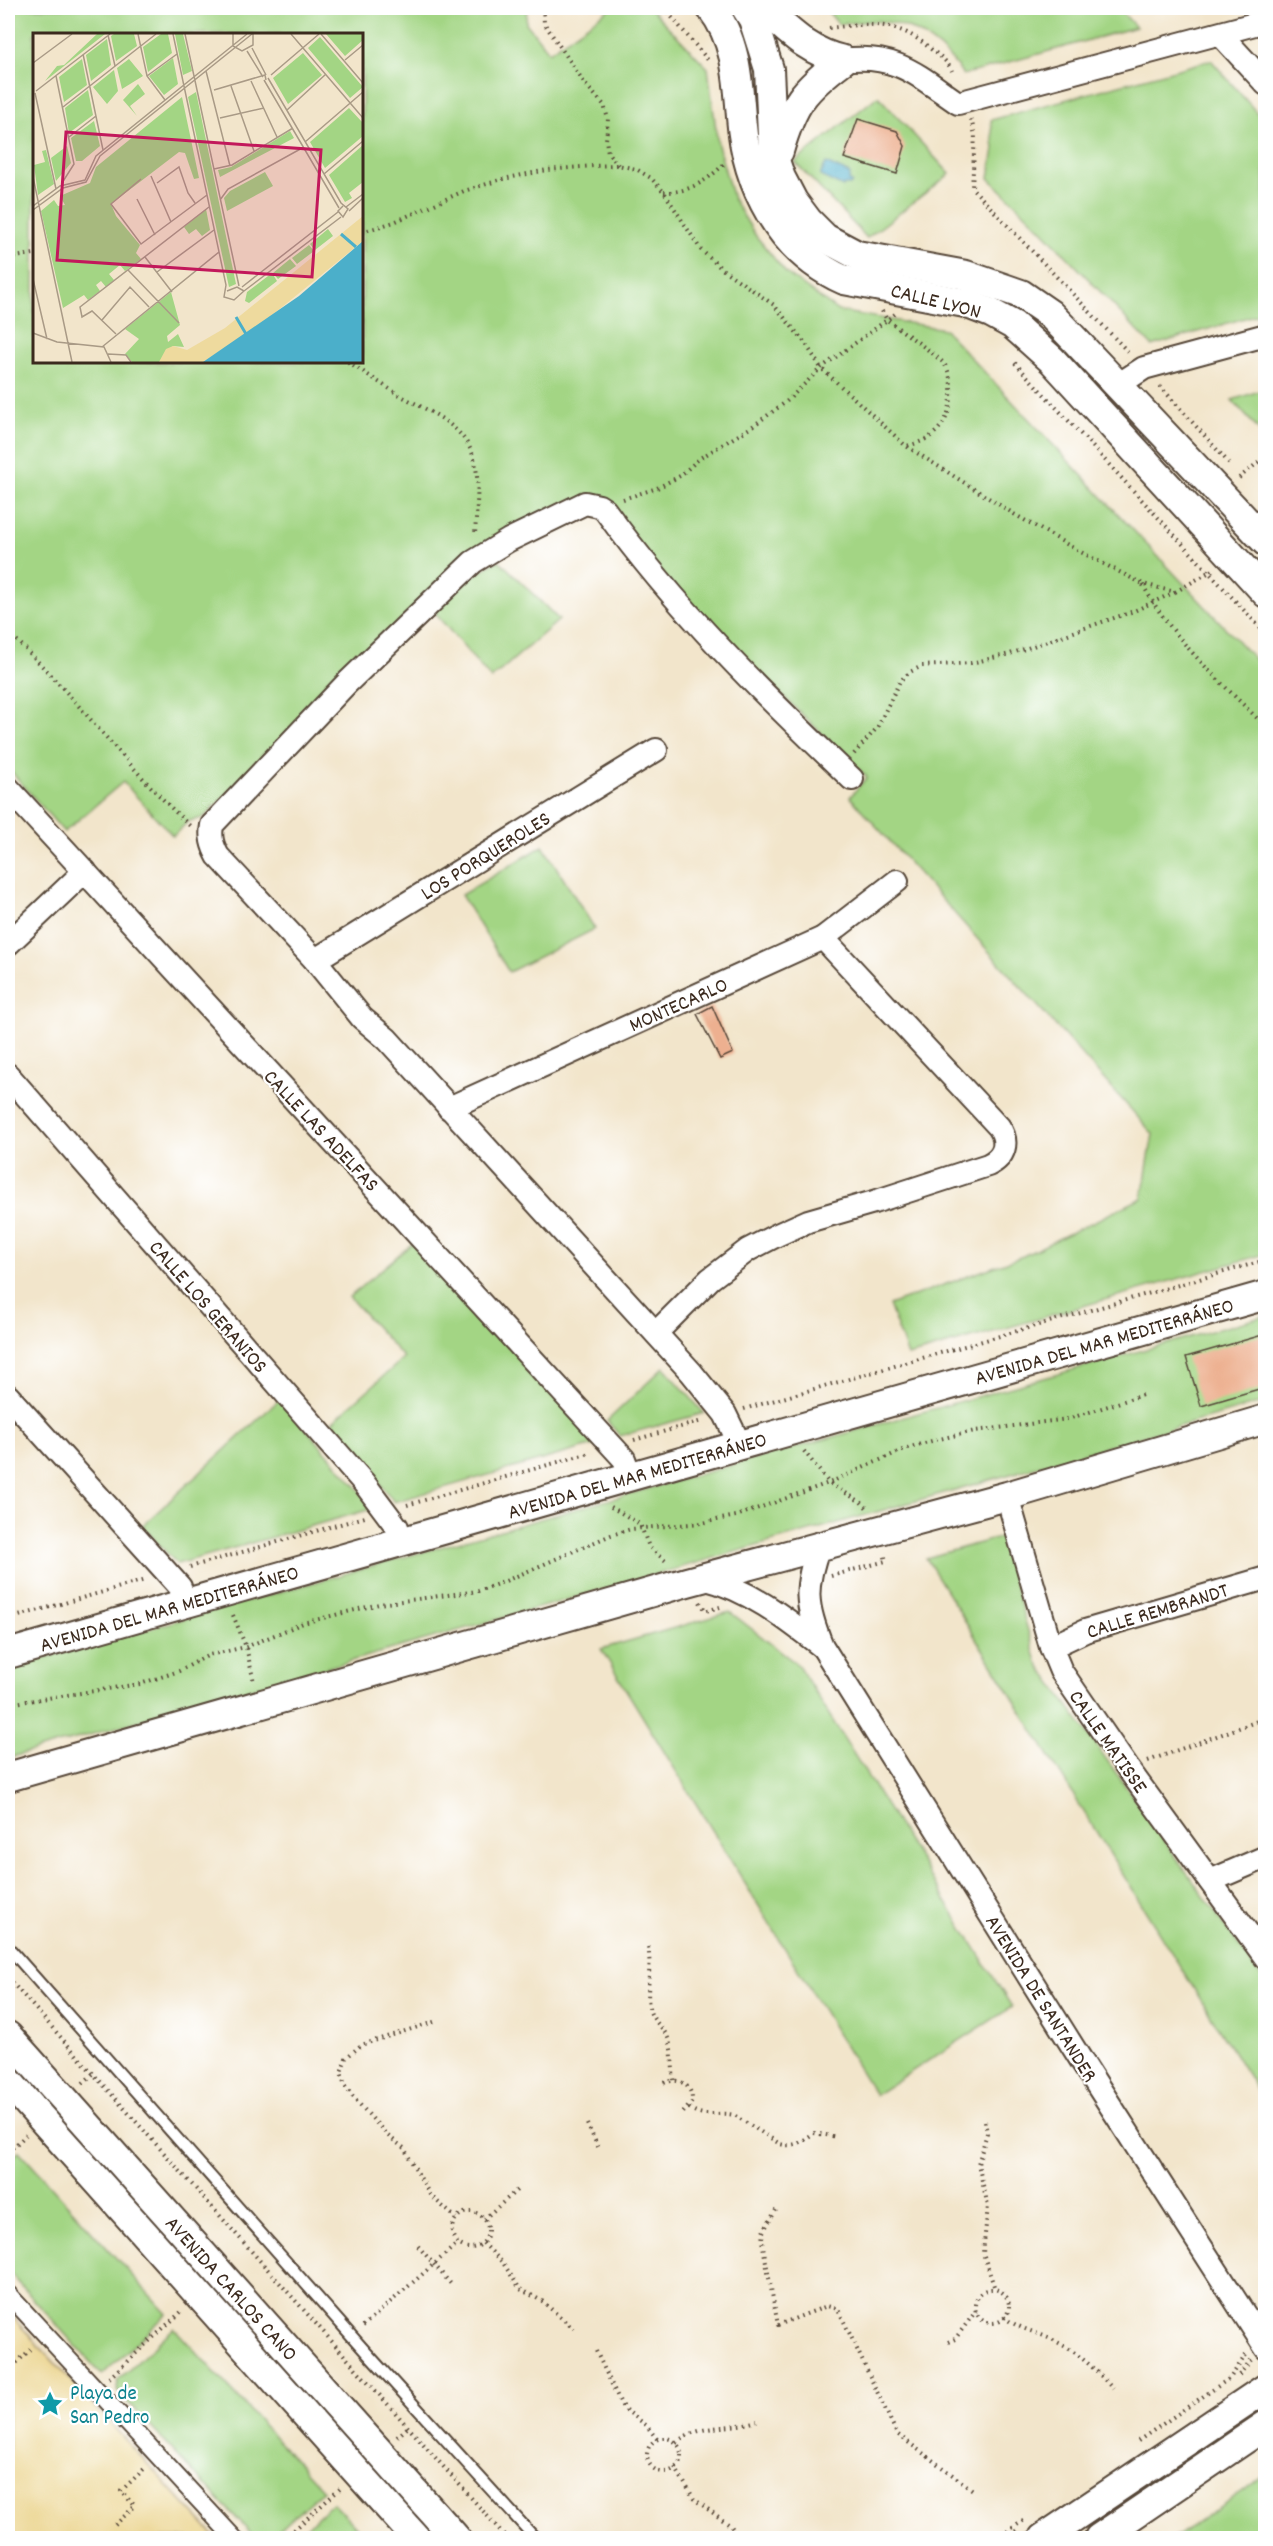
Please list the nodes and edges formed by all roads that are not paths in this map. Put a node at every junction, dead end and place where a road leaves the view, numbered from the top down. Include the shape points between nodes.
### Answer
1 (711, 8) edge
2 (746, 8) edge
3 (763, 8) edge
4 (1266, 21) edge
5 (1220, 34) junction
6 (843, 60) junction
7 (1266, 84) edge
8 (776, 163) junction
9 (1266, 335) edge
10 (1118, 385) junction
11 (1266, 542) edge
12 (1266, 593) edge
13 (656, 750) dead end
14 (846, 773) road end
15 (8, 788) edge
16 (85, 871) junction
17 (897, 881) dead end
18 (823, 938) junction
19 (8, 944) edge
20 (315, 960) junction
21 (8, 1075) edge
22 (449, 1108) junction
23 (1266, 1295) edge
24 (656, 1333) junction
25 (8, 1396) edge
26 (1266, 1419) edge
27 (740, 1445) junction
28 (630, 1475) junction
29 (1008, 1496) junction
30 (401, 1542) junction
31 (819, 1546) junction
32 (1266, 1578) edge
33 (695, 1580) junction
34 (185, 1603) junction
35 (822, 1646) junction
36 (1050, 1647) junction
37 (8, 1653) edge
38 (8, 1777) edge
39 (1266, 1857) edge
40 (1210, 1881) junction
41 (8, 1947) edge
42 (1266, 1958) edge
43 (8, 2036) edge
44 (8, 2081) edge
45 (8, 2294) edge
46 (1264, 2345) edge
47 (1266, 2388) edge
48 (1266, 2425) edge
49 (1034, 2528) edge
50 (234, 2538) edge
51 (416, 2538) edge
52 (456, 2538) edge
53 (535, 2538) edge
54 (1100, 2538) edge

1 - 12 street, CALLE LYON via 729,42 739,74 747,160 769,214 809,260 835,276 964,303 1013,325 1052,360
2 - 8 street, CALLE LYON via 769,69
3 - 6 street via 795,37 823,55
4 - 5 street
5 - 6 street via 958,103 900,65
5 - 7 street
6 - 8 street via 812,84 797,102
8 - 10 street, CALLE LYON via 793,201 825,238 856,255 966,275 1022,294 1050,314
9 - 10 street via 1144,368
10 - 11 street, CALLE LYON
13 - 20 street, LOS PORQUEROLES
14 - 20 street via 732,660 599,506 579,505 473,562 348,682 212,825 212,847 218,856
15 - 16 street, CALLE LAS ADELFAS
16 - 19 street
16 - 28 street, CALLE LAS ADELFAS via 624,1459
17 - 18 street, MONTECARLO
18 - 22 street, MONTECARLO
18 - 24 street via 999,1126 1004,1149 988,1165 807,1221 748,1250 710,1279
20 - 22 street via 362,1018 387,1039
21 - 30 street, CALLE LOS GERANIOS via 364,1483 397,1527
22 - 24 street
23 - 27 street, AVENIDA DEL MAR MEDITERRÁNEO
24 - 27 street via 725,1414
25 - 34 street via 180,1587
26 - 29 street
27 - 28 street, AVENIDA DEL MAR MEDITERRÁNEO
28 - 30 street, AVENIDA DEL MAR MEDITERRÁNEO
29 - 31 street
29 - 36 street, CALLE MATISSE
30 - 34 street, AVENIDA DEL MAR MEDITERRÁNEO
31 - 33 street
31 - 35 street, AVENIDA DE SANTANDER via 808,1582 807,1604
32 - 36 street, CALLE REMBRANDT via 1085,1631
33 - 35 street, AVENIDA DE SANTANDER via 728,1584 754,1597
33 - 38 street
34 - 37 street, AVENIDA DEL MAR MEDITERRÁNEO
35 - 46 street, AVENIDA DE SANTANDER
36 - 40 street, CALLE MATISSE via 1060,1671
39 - 40 street
40 - 42 street, CALLE MATISSE
41 - 53 lane
43 - 52 street, AVENIDA CARLOS CANO
44 - 51 street, AVENIDA CARLOS CANO
45 - 50 street
47 - 49 street
48 - 54 street

